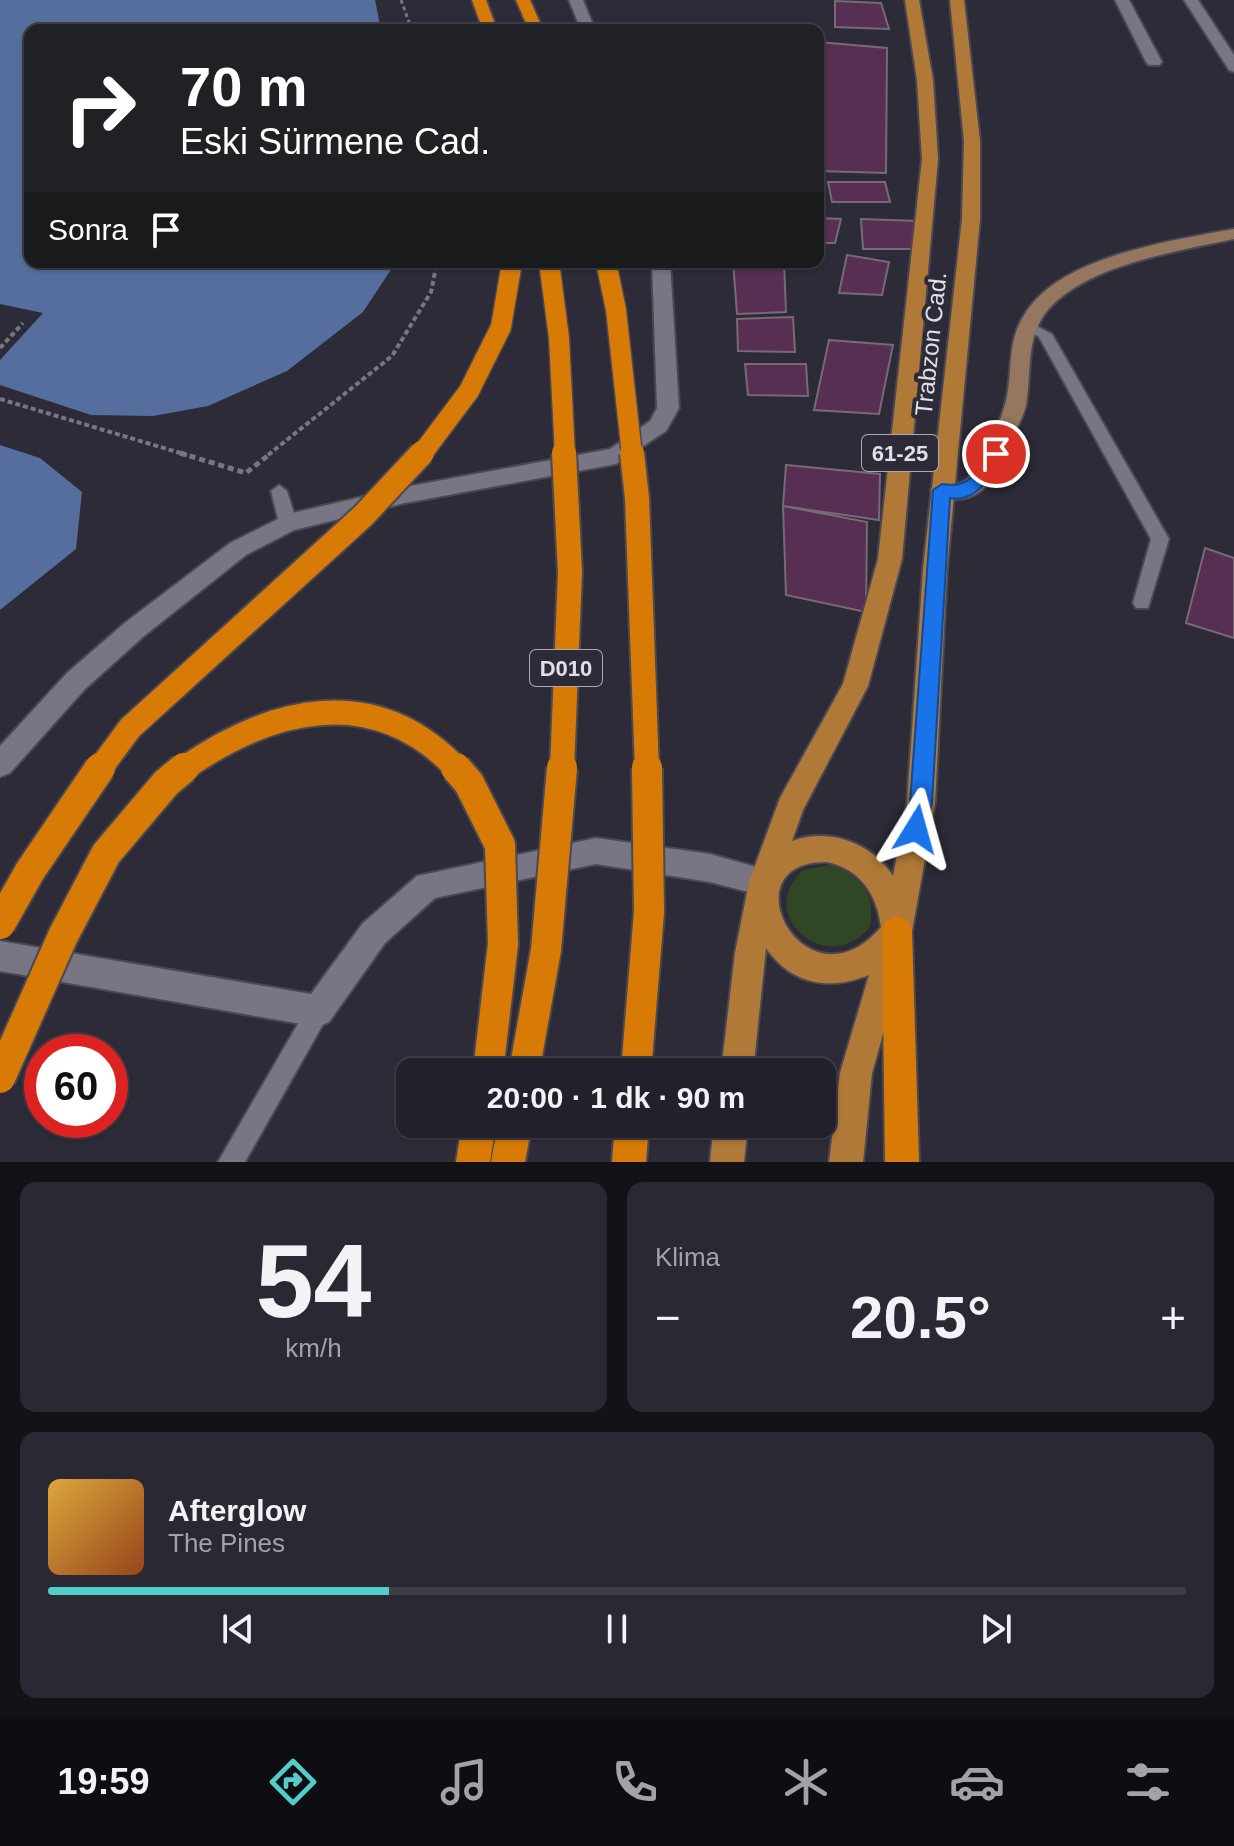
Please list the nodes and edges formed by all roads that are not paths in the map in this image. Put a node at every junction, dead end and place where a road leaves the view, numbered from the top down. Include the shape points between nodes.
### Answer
1 (479, 0) edge
2 (523, 0) edge
3 (576, 0) edge
4 (912, 0) edge
5 (957, 0) edge
6 (1122, 0) edge
7 (1191, 0) edge
8 (488, 24) edge
9 (533, 24) edge
10 (586, 24) edge
11 (1154, 62) dead end
12 (1234, 67) edge
13 (1234, 234) edge
14 (511, 268) edge
15 (550, 268) edge
16 (607, 268) edge
17 (661, 268) edge
18 (1029, 327) junction
19 (942, 490) junction
20 (279, 491) dead end
21 (288, 523) junction
22 (1142, 603) dead end
23 (0, 765) edge
24 (764, 882) junction
25 (0, 924) edge
26 (897, 931) junction
27 (0, 956) edge
28 (318, 1011) junction
29 (490, 1058) edge
30 (527, 1058) edge
31 (637, 1058) edge
32 (738, 1058) edge
33 (0, 1078) edge
34 (477, 1138) edge
35 (512, 1138) edge
36 (631, 1138) edge
37 (730, 1138) edge
38 (231, 1162) edge
39 (473, 1162) edge
40 (508, 1162) edge
41 (629, 1162) edge
42 (727, 1162) edge
43 (846, 1162) edge
44 (902, 1162) edge

1 - 8 highway
2 - 9 highway
3 - 10 street
4 - 24 main road, Trabzon Cad. / 61-25 via 930,159 890,559 855,686 790,807
5 - 19 main road, Trabzon Cad. / 61-25 via 972,141 971,219
6 - 11 street
7 - 12 street
13 - 18 street via 1164,248 1084,273 1040,307
14 - 25 highway, bridge via 503,323 484,367 427,451 129,730 20,882
15 - 30 highway, D010, bridge via 559,338 570,572 561,785 546,950
16 - 31 highway, bridge via 637,498 644,656 649,912
17 - 21 street via 668,408 658,426 616,456 405,495
18 - 19 street via 1021,342 1015,407 988,468 973,487 958,493
18 - 22 lane via 1045,334 1160,539
19 - 26 main road, Trabzon Cad. / 61-25 via 921,803
20 - 21 lane
21 - 23 street via 238,549 135,629 76,681
24 - 26 main road via 782,860 799,850 839,850 875,873 895,911
24 - 26 main road via 763,913 771,933 804,963 846,969 880,951
24 - 28 street via 596,851 427,886 374,933
24 - 32 main road, 61-25 via 751,940
26 - 43 main road, 61-25 via 856,1073
26 - 44 highway
27 - 28 street
28 - 38 lane
29 - 33 highway, bridge via 506,911 498,834 468,780 430,740 380,715 330,710 289,716 229,738 172,777 107,851
34 - 39 highway
35 - 40 highway
36 - 41 highway
37 - 42 main road

